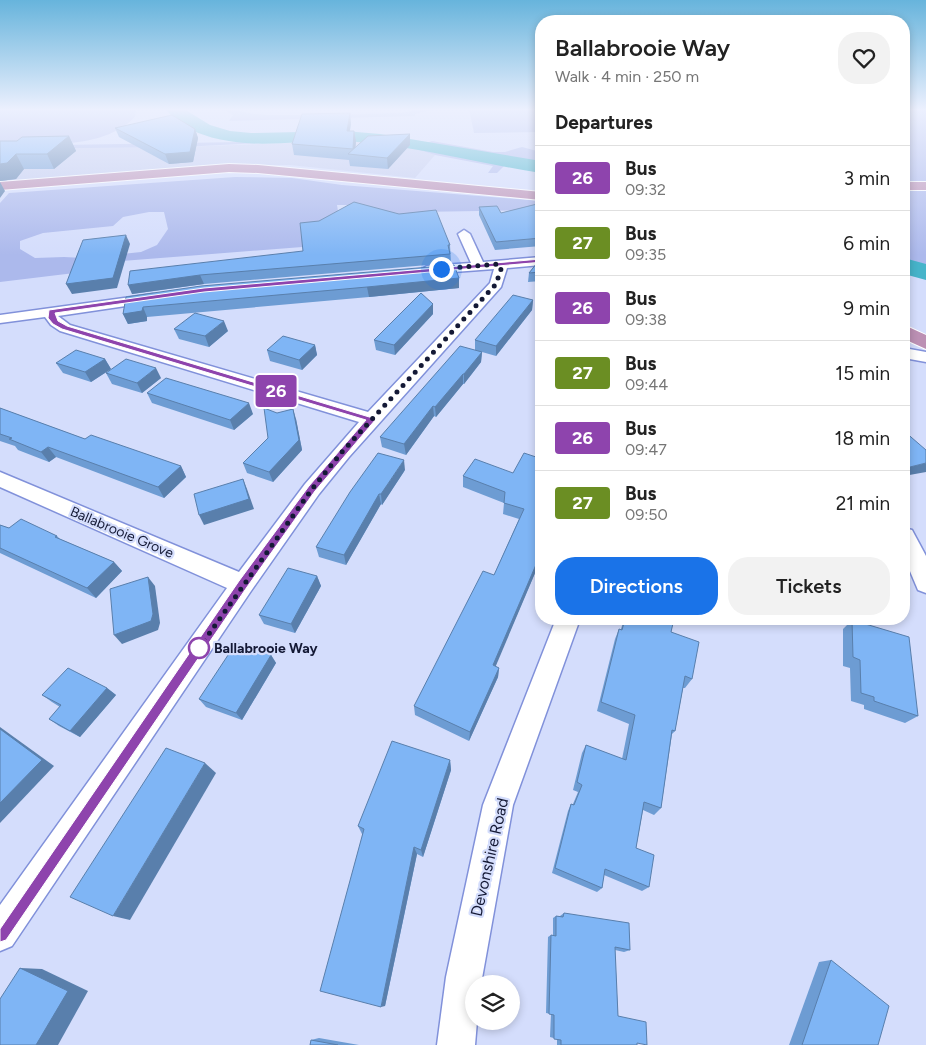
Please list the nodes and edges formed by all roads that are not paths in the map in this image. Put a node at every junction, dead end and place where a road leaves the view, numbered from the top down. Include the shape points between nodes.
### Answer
1 (0, 186) edge
2 (910, 186) edge
3 (926, 186) edge
4 (535, 195) edge
5 (464, 234) dead end
6 (535, 261) edge
7 (499, 264) junction
8 (480, 266) junction
9 (412, 272) edge
10 (166, 296) edge
11 (52, 312) junction
12 (0, 319) edge
13 (910, 334) edge
14 (926, 343) edge
15 (910, 354) edge
16 (926, 357) edge
17 (371, 419) junction
18 (0, 479) edge
19 (910, 547) edge
20 (926, 583) edge
21 (243, 584) junction
22 (566, 625) edge
23 (0, 934) edge
24 (456, 1045) edge

1 - 4 highway via 244,168
2 - 3 highway
5 - 8 street
6 - 7 street
7 - 8 street
7 - 17 street via 501,269 496,284
8 - 9 street
10 - 11 street
11 - 12 street
11 - 17 street via 51,316 65,328
13 - 14 highway
15 - 16 street
17 - 21 street via 312,489
18 - 21 street, Ballabrooie Grove
19 - 20 street
21 - 23 street
22 - 24 street, Devonshire Road via 498,805 464,977

